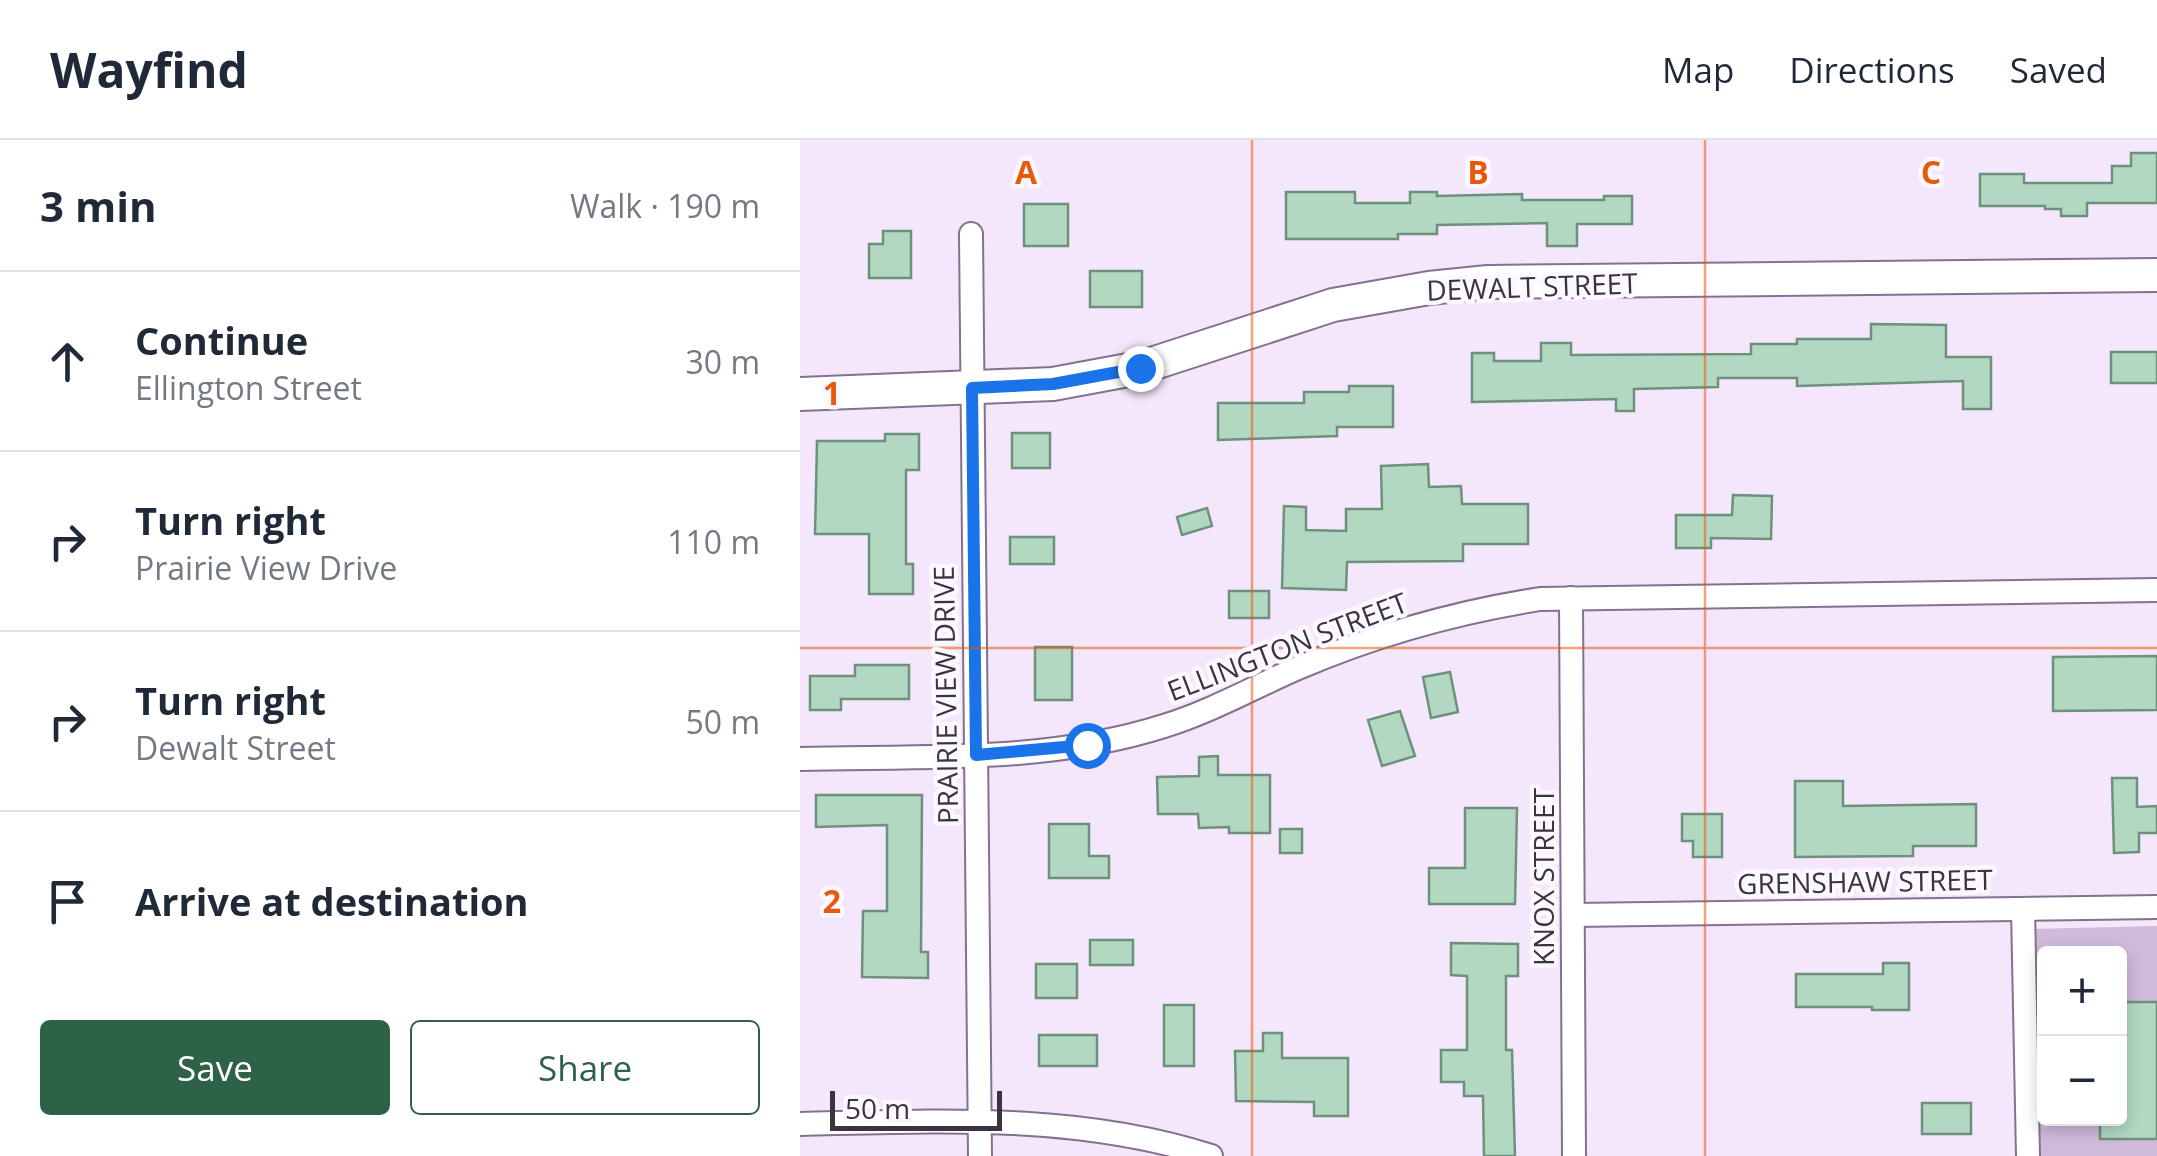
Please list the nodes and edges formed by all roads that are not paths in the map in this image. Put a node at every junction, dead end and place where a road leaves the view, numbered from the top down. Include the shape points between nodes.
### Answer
1 (971, 234) dead end
2 (2157, 275) edge
3 (972, 388) junction
4 (800, 394) edge
5 (2157, 590) edge
6 (1571, 598) junction
7 (976, 755) junction
8 (800, 759) edge
9 (2157, 907) edge
10 (2023, 908) junction
11 (1574, 915) junction
12 (980, 1120) junction
13 (800, 1124) edge
14 (980, 1156) edge
15 (1211, 1156) edge
16 (1574, 1156) edge
17 (2028, 1156) edge

1 - 3 street, PRAIRIE VIEW DRIVE
2 - 3 street, DEWALT STREET via 1488,282 1332,305 1140,368 1053,384
3 - 4 street, DEWALT STREET
3 - 7 street, PRAIRIE VIEW DRIVE
5 - 6 street, ELLINGTON STREET
6 - 7 street, ELLINGTON STREET via 1489,607 1374,640 1166,726 1087,745
6 - 11 street, KNOX STREET
7 - 8 street, ELLINGTON STREET
7 - 12 street, PRAIRIE VIEW DRIVE
9 - 10 street, GRENSHAW STREET
10 - 11 street, GRENSHAW STREET
10 - 17 street
11 - 16 street, KNOX STREET
12 - 13 street
12 - 14 street, PRAIRIE VIEW DRIVE
12 - 15 street via 1082,1127

